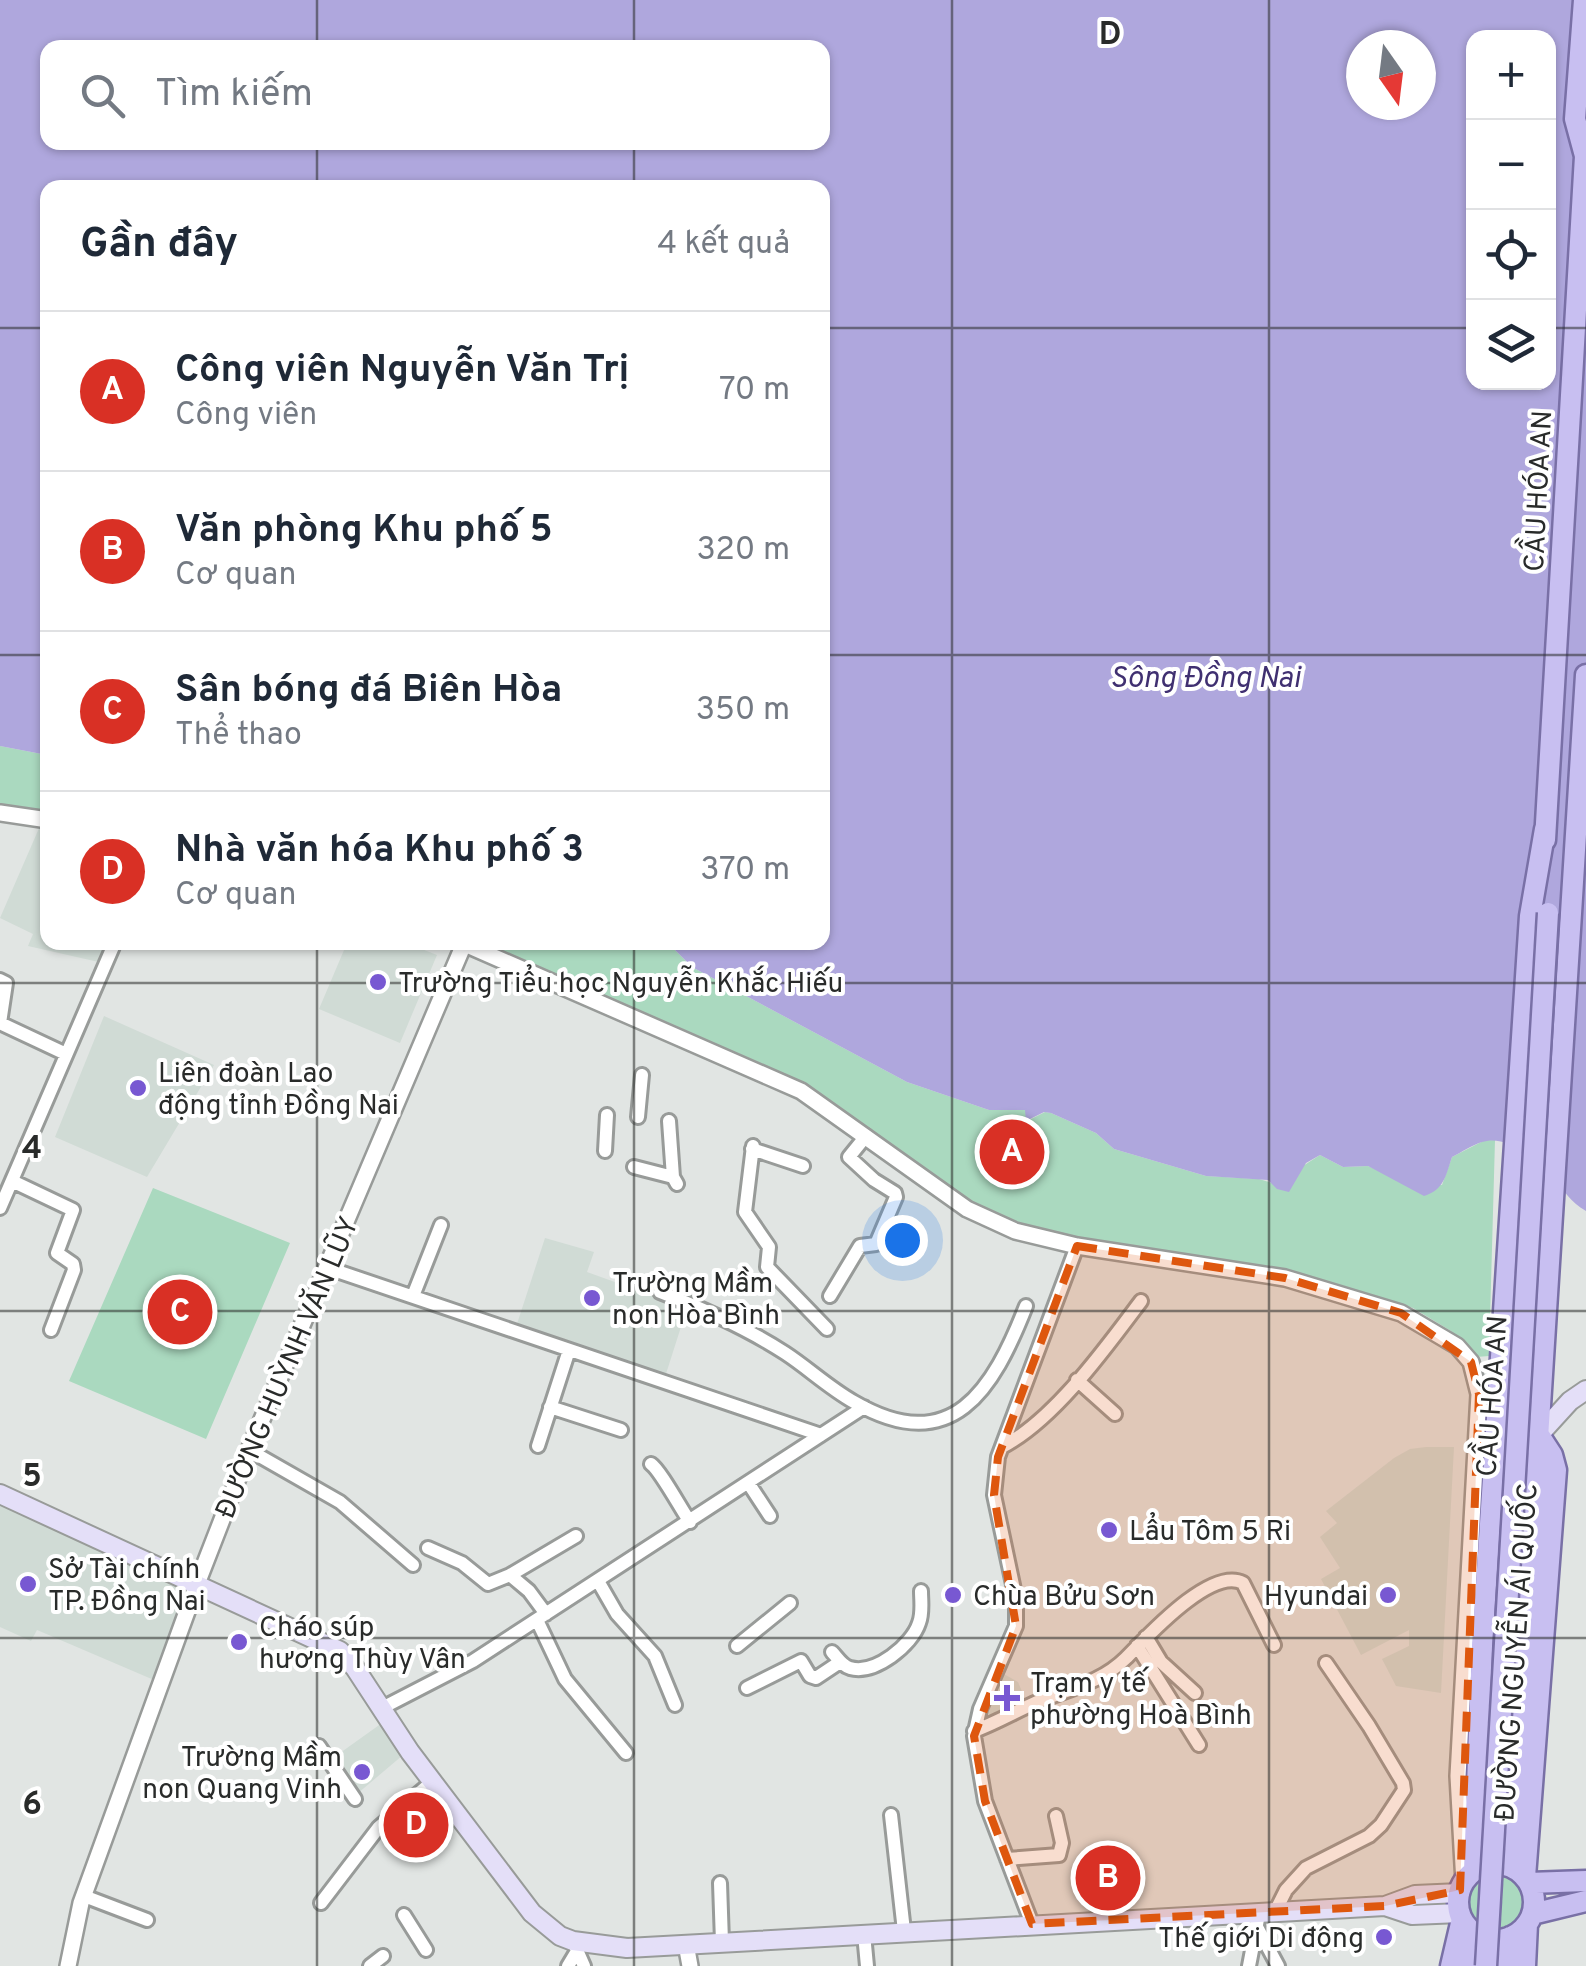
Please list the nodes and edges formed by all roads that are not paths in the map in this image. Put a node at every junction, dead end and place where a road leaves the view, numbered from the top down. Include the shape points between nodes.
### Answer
1 (1584, 0) edge
2 (1585, 154) edge
3 (1586, 674) edge
4 (0, 813) edge
5 (40, 819) edge
6 (1545, 829) junction
7 (111, 950) edge
8 (459, 950) edge
9 (478, 950) edge
10 (0, 980) edge
11 (66, 1054) junction
12 (642, 1074) dead end
13 (608, 1115) dead end
14 (638, 1117) dead end
15 (668, 1121) dead end
16 (866, 1136) junction
17 (605, 1151) dead end
18 (802, 1166) dead end
19 (634, 1168) dead end
20 (12, 1181) junction
21 (0, 1208) edge
22 (441, 1225) dead end
23 (1076, 1246) junction
24 (328, 1268) junction
25 (660, 1292) dead end
26 (413, 1296) junction
27 (830, 1296) dead end
28 (1141, 1301) dead end
29 (1026, 1306) dead end
30 (827, 1329) dead end
31 (51, 1330) dead end
32 (569, 1350) junction
33 (1077, 1380) junction
34 (1586, 1390) edge
35 (550, 1407) junction
36 (864, 1407) junction
37 (1115, 1414) dead end
38 (621, 1430) dead end
39 (1540, 1431) junction
40 (820, 1435) junction
41 (538, 1446) dead end
42 (1002, 1447) junction
43 (249, 1450) junction
44 (651, 1464) dead end
45 (749, 1484) junction
46 (0, 1494) edge
47 (770, 1516) dead end
48 (690, 1522) junction
49 (576, 1536) dead end
50 (428, 1548) dead end
51 (413, 1566) dead end
52 (510, 1575) junction
53 (598, 1581) junction
54 (197, 1584) junction
55 (921, 1591) dead end
56 (790, 1604) dead end
57 (541, 1617) junction
58 (1141, 1642) junction
59 (1274, 1645) dead end
60 (737, 1646) dead end
61 (1482, 1646) joint
62 (1326, 1663) dead end
63 (747, 1688) dead end
64 (1195, 1693) dead end
65 (676, 1705) dead end
66 (382, 1708) junction
67 (974, 1731) junction
68 (1200, 1745) dead end
69 (319, 1746) dead end
70 (1478, 1752) junction
71 (626, 1753) dead end
72 (1518, 1753) junction
73 (432, 1782) junction
74 (355, 1799) dead end
75 (1467, 1801) junction
76 (892, 1815) dead end
77 (1056, 1816) dead end
78 (1007, 1858) junction
79 (1522, 1876) junction
80 (1586, 1881) edge
81 (720, 1883) dead end
82 (84, 1896) junction
83 (1586, 1901) edge
84 (1466, 1902) junction
85 (321, 1904) dead end
86 (404, 1914) dead end
87 (1263, 1918) junction
88 (1530, 1919) junction
89 (147, 1920) dead end
90 (1032, 1924) junction
91 (904, 1931) junction
92 (864, 1934) junction
93 (1510, 1937) junction
94 (722, 1942) junction
95 (686, 1944) junction
96 (575, 1946) junction
97 (426, 1950) dead end
98 (382, 1956) dead end
99 (68, 1966) edge
100 (370, 1966) edge
101 (568, 1966) edge
102 (584, 1966) edge
103 (690, 1966) edge
104 (866, 1966) edge
105 (1250, 1966) edge
106 (1278, 1966) edge
107 (1450, 1966) edge
108 (1471, 1966) edge
109 (1486, 1966) edge
110 (1507, 1966) edge
111 (1525, 1966) edge

1 - 2 main road, CẦU HÓA AN via 1575,119
2 - 6 main road, CẦU HÓA AN
3 - 39 main road, CẦU HÓA AN
4 - 5 street
6 - 61 main road, CẦU HÓA AN via 1530,916
6 - 109 main road, CẦU HÓA AN, bridge via 1548,912
7 - 11 street
8 - 24 street, ĐƯỜNG HUỲNH VĂN LŨY
9 - 16 street via 778,1079
10 - 11 street via 6,983 0,1023
11 - 20 street
12 - 14 street
13 - 17 street
15 - 19 street via 675,1181
16 - 23 street via 967,1208 1016,1231
16 - 27 street via 849,1157 896,1197 876,1244 860,1246
18 - 30 street via 753,1148 745,1212 769,1247 767,1267
20 - 21 street
20 - 31 street via 73,1210 57,1253 74,1270
22 - 26 street
23 - 42 street
23 - 75 street via 1285,1278 1401,1313 1458,1346 1471,1362 1479,1394
24 - 26 street
24 - 43 street, ĐƯỜNG HUỲNH VĂN LŨY
25 - 36 street via 745,1328
26 - 32 street
28 - 33 street
29 - 36 street via 1000,1366 959,1412 910,1424
32 - 35 street
32 - 40 street
33 - 37 street
33 - 42 street via 1031,1430
34 - 39 main road
35 - 38 street
35 - 41 street
36 - 40 street
39 - 72 main road, ĐƯỜNG NGUYỄN ÁI QUỐC
39 - 79 main road, ĐƯỜNG NGUYỄN ÁI QUỐC via 1556,1470
40 - 45 street
42 - 67 street via 994,1495 1016,1626
43 - 51 street via 340,1502
43 - 54 street, ĐƯỜNG HUỲNH VĂN LŨY
44 - 48 street
45 - 47 street
45 - 48 street
46 - 54 main road
48 - 53 street
49 - 52 street
50 - 52 street via 488,1584
52 - 57 street via 534,1596
53 - 57 street
53 - 65 street via 655,1656
54 - 66 main road via 330,1644
54 - 82 street, ĐƯỜNG HUỲNH VĂN LŨY
55 - 63 street via 919,1624 903,1649 862,1668 836,1657 816,1678 801,1661
56 - 60 street
57 - 66 street
57 - 71 street via 565,1678
58 - 59 street via 1172,1612 1240,1580
58 - 64 street
58 - 67 street via 1100,1678
58 - 68 street
61 - 70 main road, ĐƯỜNG NGUYỄN ÁI QUỐC
62 - 87 street via 1404,1790 1381,1825 1306,1868
66 - 73 main road
67 - 78 street via 979,1778
69 - 74 street
70 - 72 main road
70 - 75 main road, ĐƯỜNG NGUYỄN ÁI QUỐC
72 - 79 main road, ĐƯỜNG NGUYỄN ÁI QUỐC
73 - 85 street via 378,1827
73 - 96 main road via 532,1913
75 - 84 main road, ĐƯỜNG NGUYỄN ÁI QUỐC
76 - 91 street
77 - 78 street via 1059,1856
78 - 90 street
79 - 80 main road
79 - 84 main road via 1490,1865
79 - 88 main road via 1534,1898
81 - 94 street
82 - 89 street
82 - 99 street, ĐƯỜNG HUỲNH VĂN LŨY
83 - 88 main road
84 - 87 main road via 1415,1895 1385,1906
84 - 93 main road via 1486,1938
84 - 107 main road, ĐƯỜNG NGUYỄN ÁI QUỐC
84 - 108 main road, ĐƯỜNG NGUYỄN ÁI QUỐC
86 - 97 street
87 - 90 main road
87 - 105 street
87 - 106 street
88 - 93 main road
88 - 111 main road
90 - 91 main road
91 - 92 main road
92 - 94 main road
92 - 104 street
93 - 110 main road
94 - 95 main road
95 - 96 main road
95 - 103 street
96 - 101 street
96 - 102 street
98 - 100 street

